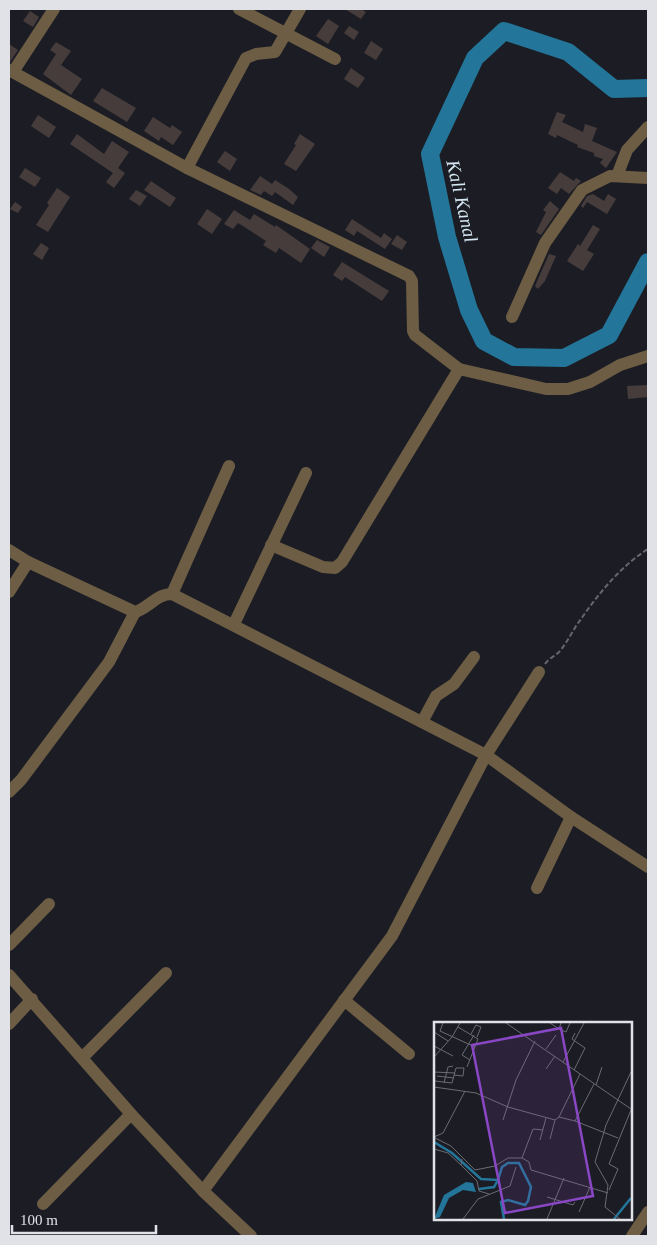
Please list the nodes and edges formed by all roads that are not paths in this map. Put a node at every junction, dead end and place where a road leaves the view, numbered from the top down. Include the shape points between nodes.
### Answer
1 (54, 9) edge
2 (239, 9) edge
3 (300, 9) edge
4 (286, 33) junction
5 (335, 59) dead end
6 (11, 71) edge
7 (648, 127) edge
8 (187, 168) junction
9 (617, 176) junction
10 (648, 178) edge
11 (512, 317) dead end
12 (648, 356) edge
13 (460, 369) junction
14 (229, 466) dead end
15 (306, 473) dead end
16 (271, 545) junction
17 (9, 550) edge
18 (28, 562) junction
19 (9, 592) edge
20 (172, 594) junction
21 (135, 612) junction
22 (234, 624) junction
23 (474, 657) dead end
24 (539, 672) road end
25 (422, 722) junction
26 (486, 755) junction
27 (9, 792) edge
28 (571, 817) junction
29 (648, 868) edge
30 (537, 888) dead end
31 (49, 904) dead end
32 (9, 945) edge
33 (166, 973) dead end
34 (9, 975) edge
35 (32, 999) junction
36 (344, 1000) junction
37 (9, 1024) edge
38 (409, 1054) dead end
39 (83, 1057) junction
40 (131, 1114) junction
41 (203, 1191) junction
42 (43, 1204) dead end
43 (648, 1212) edge
44 (640, 1233) edge
45 (252, 1236) edge

1 - 6 street
2 - 4 street
3 - 4 street
4 - 5 street
4 - 8 street via 275,52 246,58
6 - 8 street
7 - 9 street via 627,150
8 - 13 street via 409,276 415,335
9 - 10 street
9 - 11 street via 602,178 582,190 545,242
12 - 13 street via 568,389 546,389
13 - 16 street via 336,568 323,567
14 - 20 street
15 - 16 street
16 - 22 street
17 - 18 street
18 - 19 street
18 - 21 street
20 - 21 street via 163,594 144,610
20 - 22 street
21 - 27 street via 109,662
22 - 25 street
23 - 25 street via 454,684 436,696
24 - 26 street
25 - 26 street
26 - 28 street
26 - 36 street via 392,936
28 - 29 street
28 - 30 street
31 - 32 street
33 - 39 street
34 - 35 street
35 - 37 street
35 - 39 street
36 - 38 street
36 - 41 street
39 - 40 street
40 - 41 street
40 - 42 street
41 - 45 street
43 - 44 street

